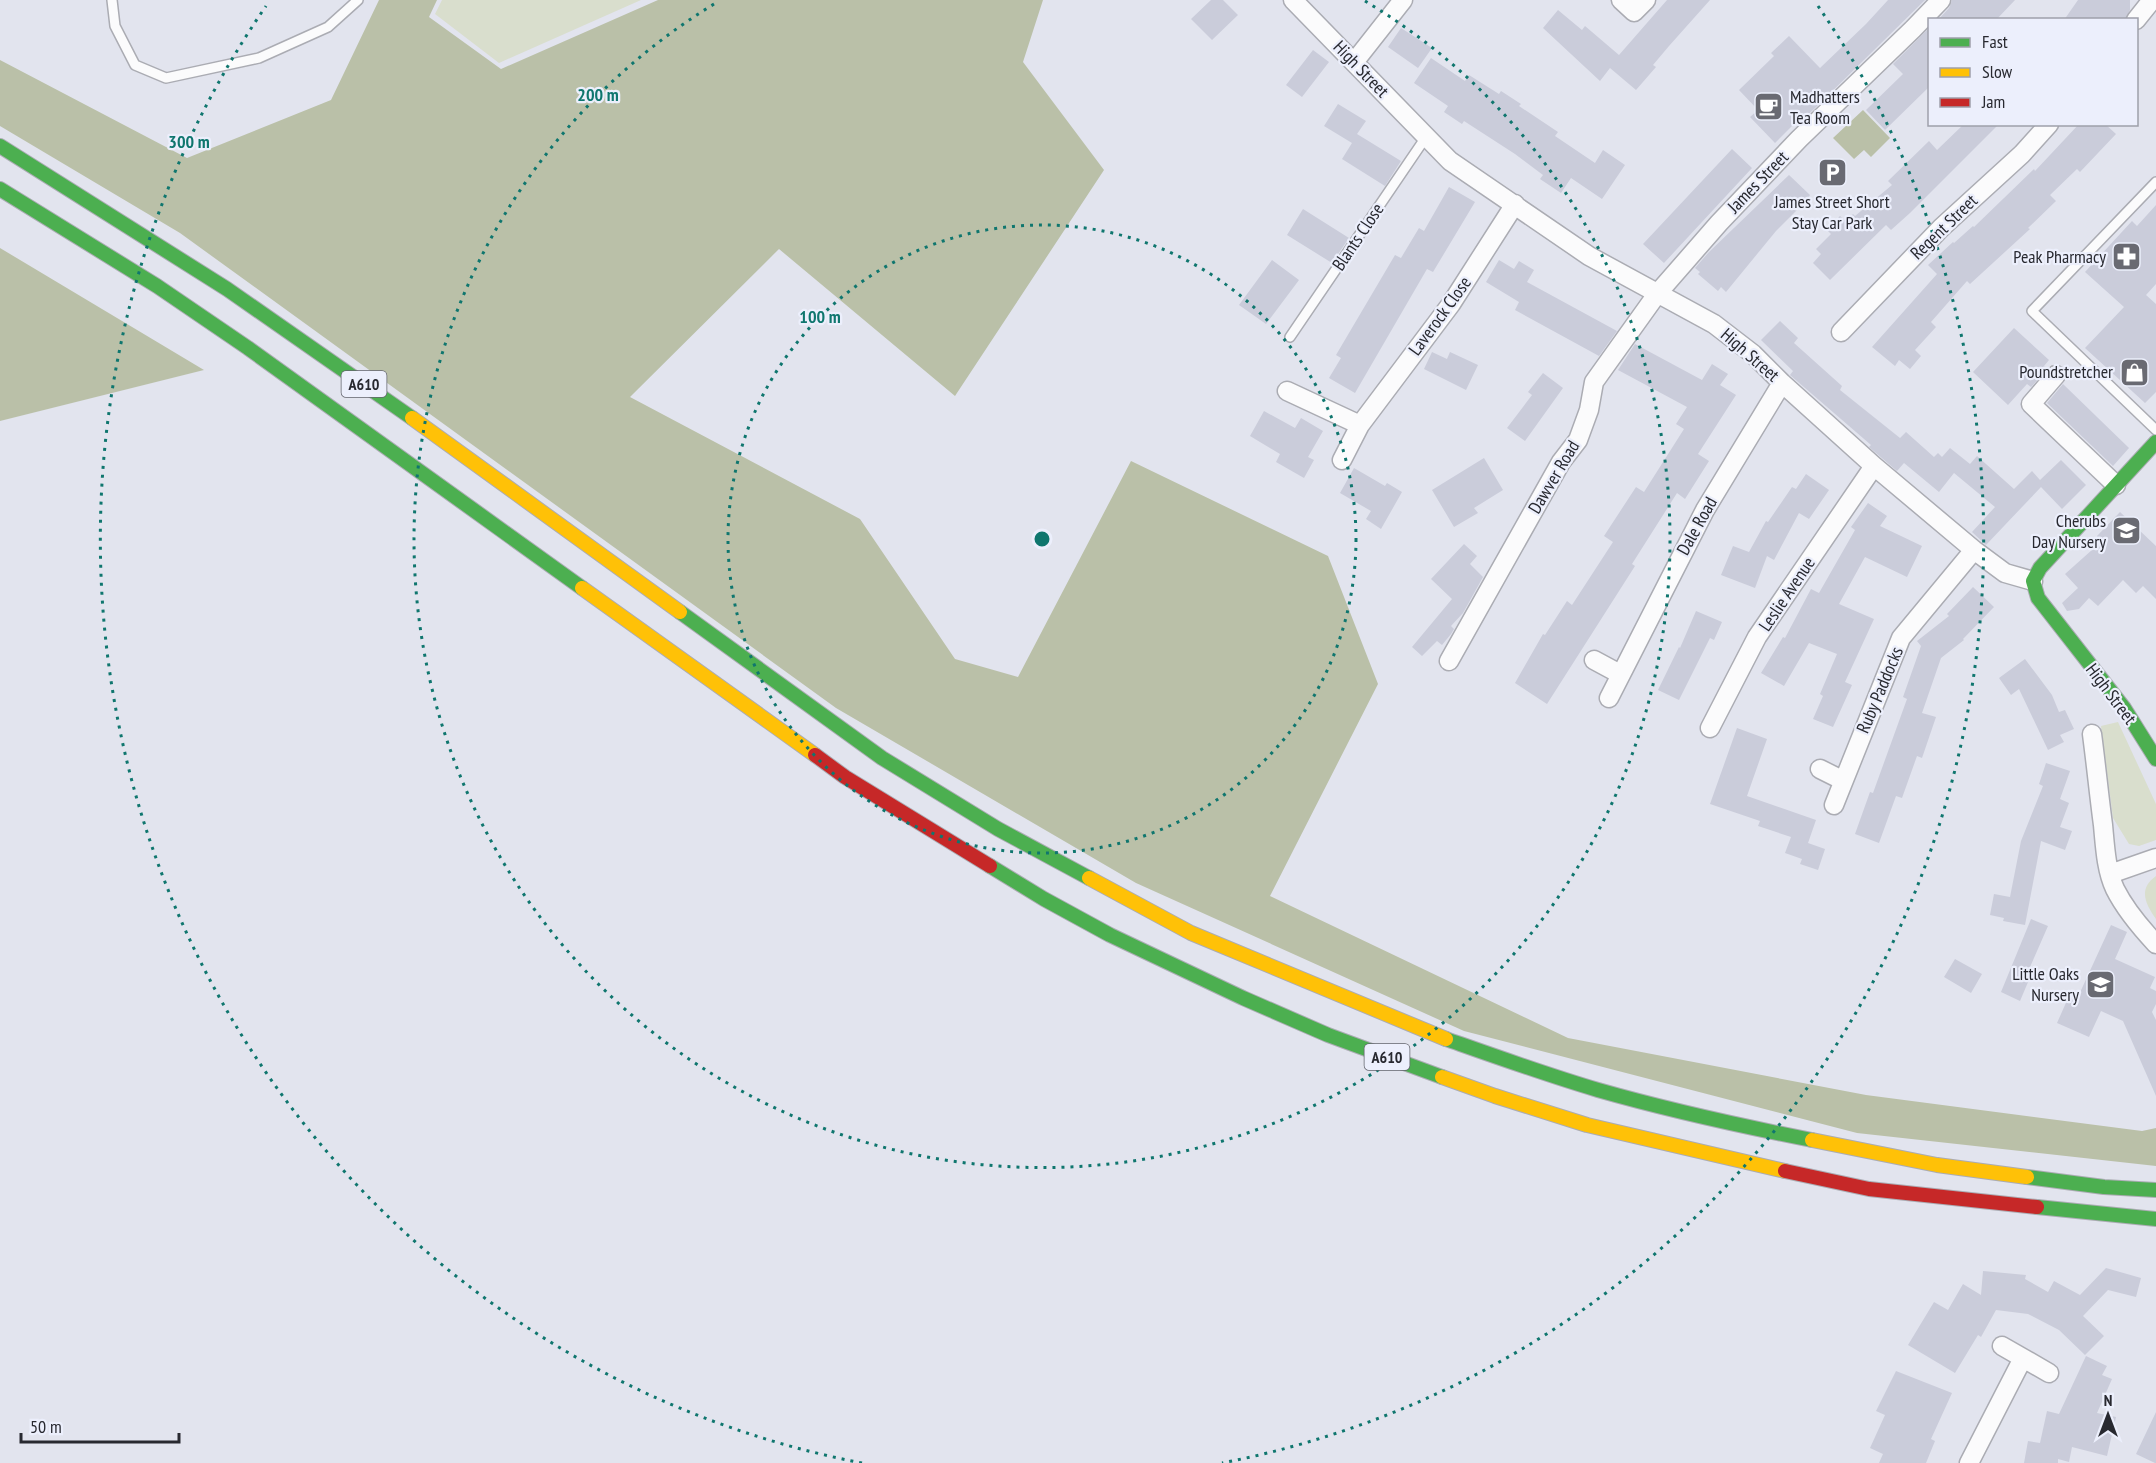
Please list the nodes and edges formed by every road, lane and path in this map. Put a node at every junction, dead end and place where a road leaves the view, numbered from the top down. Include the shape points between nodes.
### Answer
1 (113, 0) edge
2 (358, 0) edge
3 (1293, 0) edge
4 (1403, 0) edge
5 (1621, 0) edge
6 (1646, 0) edge
7 (1941, 0) edge
8 (2152, 0) edge
9 (2138, 18) edge
10 (1355, 61) junction
11 (2047, 126) edge
12 (1426, 137) junction
13 (0, 146) edge
14 (2156, 182) edge
15 (0, 189) edge
16 (1515, 204) junction
17 (1657, 294) junction
18 (1841, 332) dead end
19 (1290, 337) dead end
20 (2056, 375) dead end
21 (1782, 383) junction
22 (1287, 391) dead end
23 (1360, 424) junction
24 (2156, 430) edge
25 (2156, 442) edge
26 (1342, 460) dead end
27 (1874, 466) junction
28 (2116, 485) junction
29 (1974, 550) junction
30 (2033, 581) junction
31 (1594, 660) dead end
32 (1449, 661) dead end
33 (1620, 674) junction
34 (1608, 698) dead end
35 (1710, 728) dead end
36 (2092, 734) dead end
37 (2156, 759) edge
38 (1820, 770) dead end
39 (1842, 780) junction
40 (1833, 805) dead end
41 (2156, 858) edge
42 (2110, 874) junction
43 (2156, 945) edge
44 (2156, 1190) edge
45 (2156, 1219) edge
46 (2002, 1346) dead end
47 (2023, 1358) junction
48 (2049, 1373) dead end
49 (1969, 1463) edge

1 - 2 lane via 115,26 135,65 166,78 259,58 328,27
3 - 10 street, High Street
4 - 10 street
5 - 6 street via 1634,12
7 - 17 street, James Street via 1799,139
8 - 9 street
10 - 12 street, High Street
11 - 18 street, Regent Street
12 - 16 street, High Street via 1450,161
12 - 19 lane, Blants Close
13 - 44 main road, A610 via 217,283 322,355 882,758 998,829 1191,933 1429,1034 1599,1090 1762,1130 1937,1165
14 - 24 lane via 2032,311
15 - 45 main road, A610 via 157,286 258,355 845,777 1110,935 1328,1035 1587,1125 1869,1189
16 - 17 street, High Street via 1589,256
16 - 23 street, Laverock Close via 1451,304
17 - 21 street, High Street via 1714,324
17 - 32 street, Dawver Road via 1594,382 1578,440 1561,462
20 - 28 street via 2031,404
21 - 27 street, High Street
21 - 33 street, Dale Road via 1705,510
22 - 23 street
23 - 26 street, Laverock Close
25 - 28 main road
27 - 29 street, High Street
27 - 35 street, Leslie Avenue via 1757,637
28 - 30 main road via 2040,568
29 - 30 street, High Street via 2005,573
29 - 39 street, Ruby Paddocks via 1901,638
30 - 37 main road, High Street via 2038,598 2124,708
31 - 33 street
33 - 34 street, Dale Road
36 - 42 street
38 - 39 street
39 - 40 street, Ruby Paddocks
41 - 42 street
42 - 43 street via 2123,902
46 - 47 street
47 - 48 street
47 - 49 street

